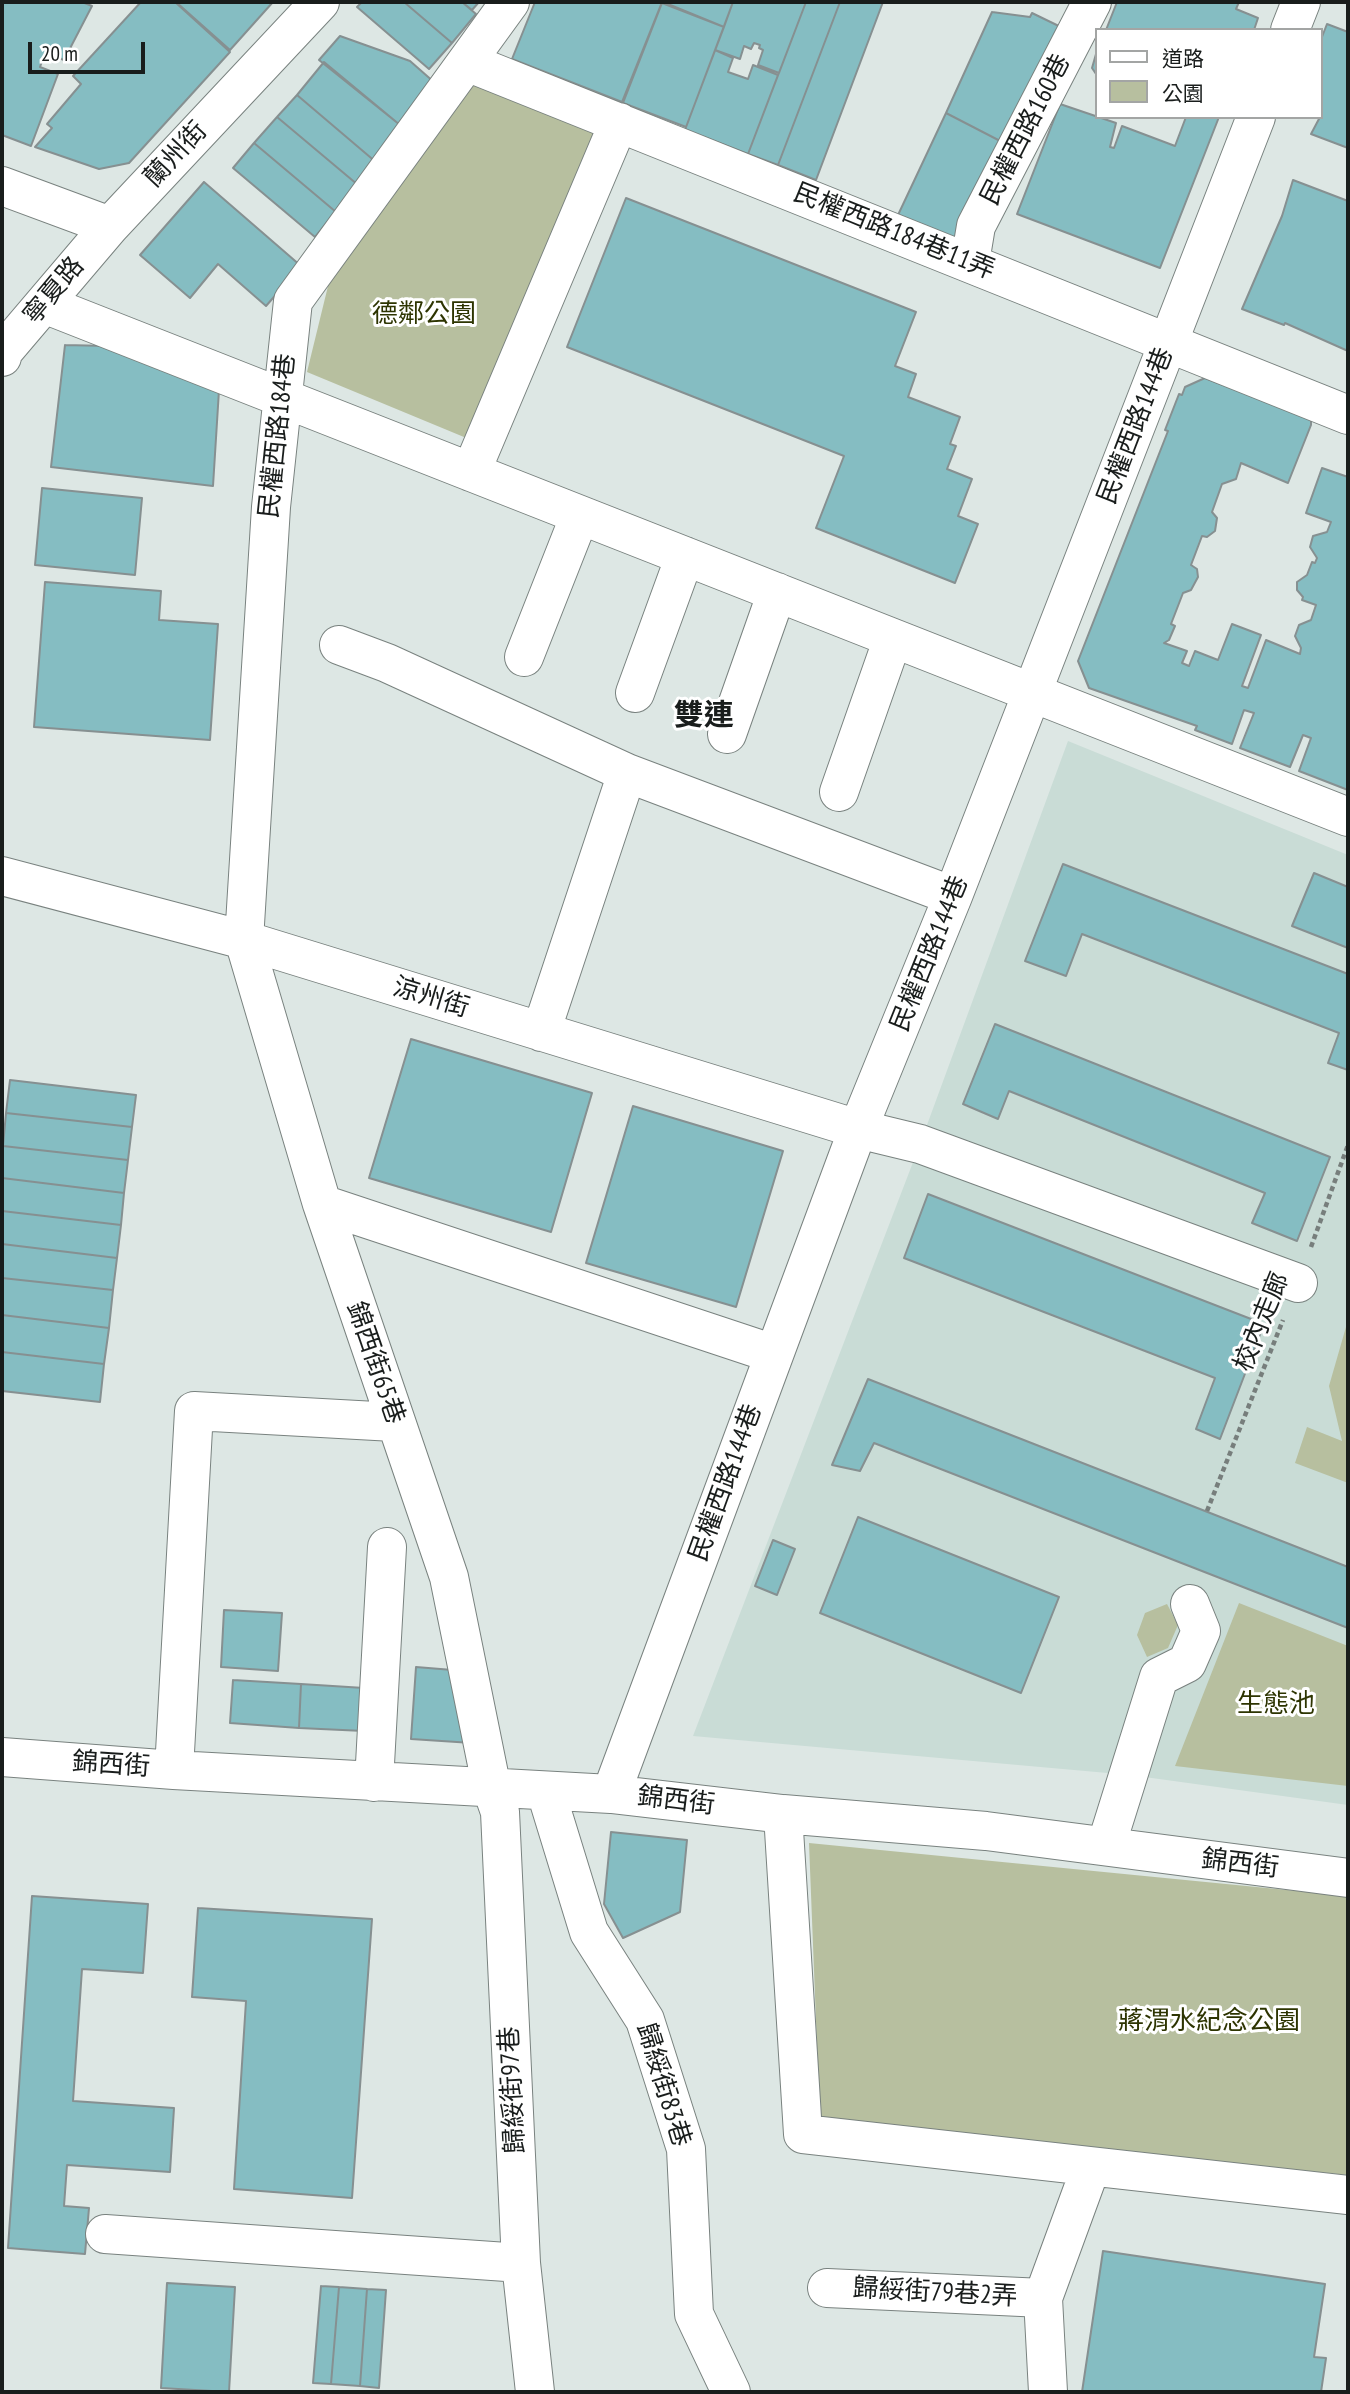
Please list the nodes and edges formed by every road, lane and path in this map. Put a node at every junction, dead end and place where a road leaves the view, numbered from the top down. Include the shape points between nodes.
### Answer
1 (320, 2) edge
2 (510, 2) edge
3 (1092, 2) edge
4 (1301, 2) edge
5 (1291, 28) edge
6 (467, 62) junction
7 (1255, 119) edge
8 (619, 122) junction
9 (2, 186) edge
10 (110, 226) junction
11 (970, 261) junction
12 (44, 304) junction
13 (1169, 343) junction
14 (2, 357) edge
15 (280, 397) junction
16 (1348, 415) edge
17 (471, 472) junction
18 (580, 515) junction
19 (685, 556) junction
20 (777, 593) junction
21 (893, 638) junction
22 (339, 645) dead end
23 (524, 657) dead end
24 (635, 693) dead end
25 (1032, 693) junction
26 (727, 734) dead end
27 (627, 773) junction
28 (839, 792) dead end
29 (1348, 817) edge
30 (2, 876) edge
31 (953, 896) junction
32 (244, 940) junction
33 (541, 1032) junction
34 (858, 1129) junction
35 (1348, 1146) edge
36 (322, 1204) junction
37 (1298, 1283) junction
38 (774, 1354) junction
39 (394, 1422) junction
40 (1207, 1511) dead end
41 (387, 1547) dead end
42 (1190, 1604) dead end
43 (2, 1757) edge
44 (174, 1770) junction
45 (374, 1782) junction
46 (492, 1789) junction
47 (546, 1792) junction
48 (611, 1794) junction
49 (783, 1814) junction
50 (1106, 1846) junction
51 (1348, 1878) edge
52 (1091, 2167) junction
53 (1348, 2195) edge
54 (105, 2234) dead end
55 (521, 2263) junction
56 (827, 2288) dead end
57 (1043, 2298) junction
58 (535, 2392) edge
59 (731, 2392) edge
60 (1048, 2392) edge

1 - 10 street, 蘭州街
2 - 6 street, 民權西路184巷
3 - 11 street, 民權西路160巷 via 976,226
4 - 5 street
6 - 8 street, 民權西路184巷11弄
6 - 15 street, 民權西路184巷 via 293,301
7 - 13 street, 民權西路144巷
8 - 11 street, 民權西路184巷11弄
8 - 17 street
9 - 10 street
10 - 12 street, 寧夏路
11 - 13 street, 民權西路184巷11弄
12 - 14 street, 寧夏路
12 - 15 street
13 - 16 street, 民權西路184巷11弄
13 - 25 street, 民權西路144巷
15 - 17 street
15 - 32 street, 民權西路184巷
17 - 18 street
18 - 19 street
18 - 23 street
19 - 20 street
19 - 24 street
20 - 21 street
20 - 26 street
21 - 25 street
21 - 28 street
22 - 27 street
25 - 29 street
25 - 31 street, 民權西路144巷
27 - 31 street
27 - 33 street
30 - 32 street, 涼州街
31 - 34 street, 民權西路144巷
32 - 33 street, 涼州街
32 - 36 street, 錦西街65巷
33 - 34 street, 涼州街
34 - 37 street, 涼州街 via 920,1144
34 - 38 street, 民權西路144巷
35 - 37 path, 校內走廊
36 - 38 street
36 - 39 street, 錦西街65巷
37 - 40 path, 校內走廊
38 - 48 street, 民權西路144巷
39 - 44 street via 194,1411
39 - 46 street, 錦西街65巷 via 449,1577
41 - 45 street
42 - 50 street via 1201,1631 1188,1664 1159,1676
43 - 44 street, 錦西街
44 - 45 street, 錦西街
45 - 46 street, 錦西街
46 - 47 street, 錦西街
46 - 55 street, 歸綏街97巷 via 500,1812
47 - 48 street, 錦西街
47 - 59 street, 歸綏街83巷 via 589,1932 645,2020 681,2136 694,2314
48 - 49 street, 錦西街
49 - 50 street, 錦西街
49 - 52 street via 803,2134
50 - 51 street, 錦西街
52 - 53 street
52 - 57 street
54 - 55 street
55 - 58 street, 歸綏街97巷
56 - 57 street, 歸綏街79巷2弄
57 - 60 street

